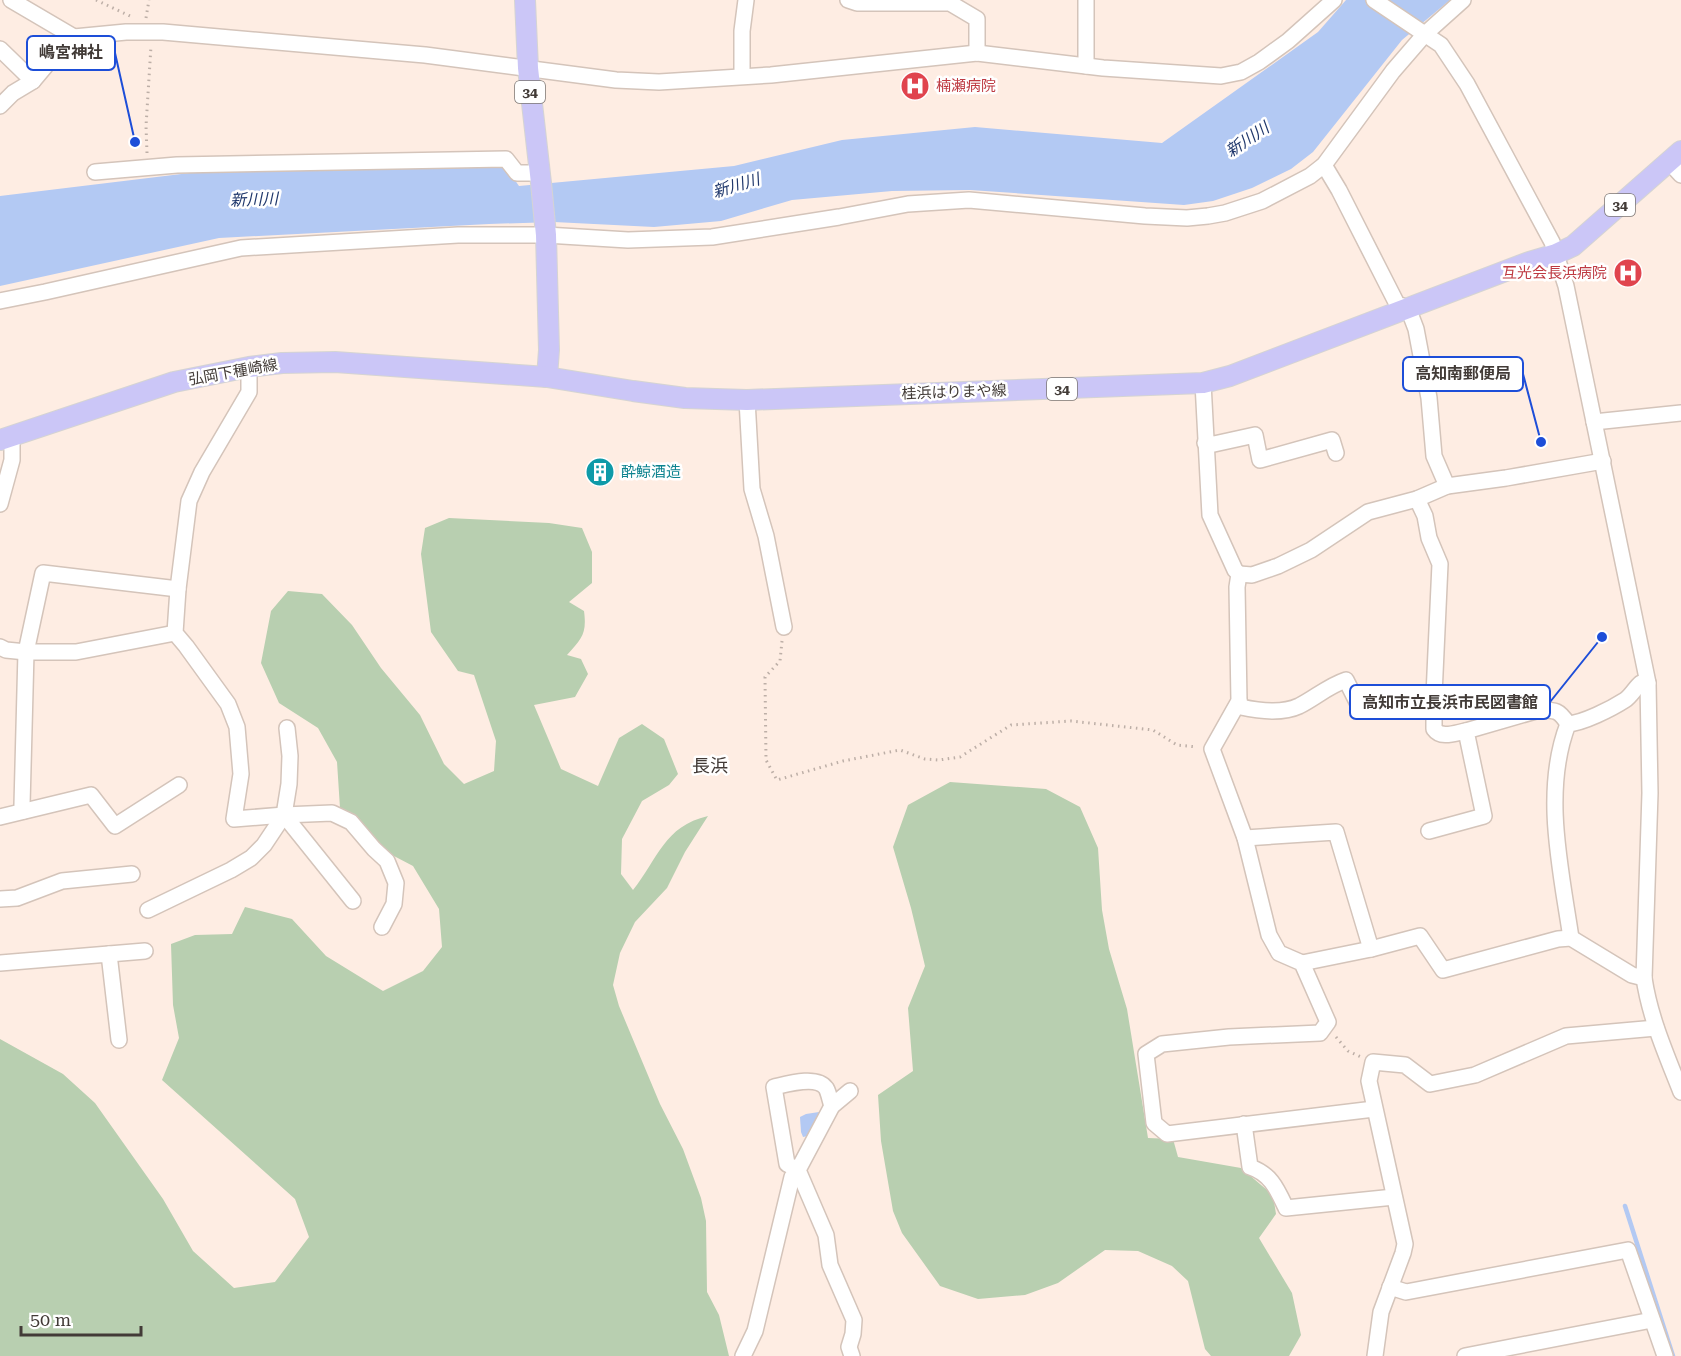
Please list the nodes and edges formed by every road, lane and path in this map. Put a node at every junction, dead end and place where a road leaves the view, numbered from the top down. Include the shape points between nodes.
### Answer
1 (10, 0) edge
2 (96, 0) edge
3 (525, 0) edge
4 (746, 0) edge
5 (848, 0) edge
6 (1086, 0) edge
7 (1334, 0) edge
8 (1374, 0) edge
9 (1463, 0) edge
10 (147, 32) junction
11 (1422, 32) junction
12 (74, 37) junction
13 (0, 50) edge
14 (977, 53) junction
15 (1086, 66) junction
16 (528, 68) junction
17 (742, 76) junction
18 (33, 81) junction
19 (0, 106) edge
20 (1677, 163) edge
21 (1324, 165) junction
22 (148, 168) junction
23 (95, 172) dead end
24 (541, 178) junction
25 (545, 231) junction
26 (1556, 254) junction
27 (0, 301) edge
28 (1408, 308) junction
29 (249, 367) junction
30 (547, 377) junction
31 (1203, 383) junction
32 (747, 400) junction
33 (1681, 413) edge
34 (1594, 422) junction
35 (6, 438) edge
36 (1205, 443) junction
37 (1336, 453) dead end
38 (1603, 461) junction
39 (1447, 486) junction
40 (1417, 499) junction
41 (0, 504) edge
42 (1239, 574) junction
43 (178, 589) junction
44 (784, 627) joint
45 (175, 633) junction
46 (0, 647) edge
47 (26, 652) junction
48 (1647, 683) junction
49 (1434, 695) junction
50 (1239, 701) junction
51 (1568, 724) junction
52 (287, 728) dead end
53 (1466, 731) junction
54 (1212, 749) junction
55 (179, 785) dead end
56 (24, 812) junction
57 (284, 815) junction
58 (0, 817) edge
59 (1430, 831) dead end
60 (1245, 838) junction
61 (132, 874) dead end
62 (0, 899) edge
63 (353, 901) dead end
64 (148, 910) dead end
65 (382, 927) dead end
66 (1571, 938) junction
67 (1371, 949) junction
68 (145, 951) dead end
69 (109, 954) junction
70 (0, 963) edge
71 (1302, 963) junction
72 (1644, 978) junction
73 (1328, 1022) junction
74 (1656, 1028) junction
75 (119, 1041) dead end
76 (1373, 1062) junction
77 (850, 1091) dead end
78 (1681, 1092) edge
79 (832, 1106) junction
80 (1374, 1109) junction
81 (1244, 1124) junction
82 (798, 1170) junction
83 (1394, 1197) junction
84 (1390, 1287) junction
85 (1652, 1320) junction
86 (742, 1356) edge
87 (852, 1356) edge
88 (1375, 1356) edge
89 (1465, 1356) edge
90 (1665, 1356) edge

1 - 12 street
2 - 10 path via 140,21
3 - 16 main road, 34
4 - 17 street
5 - 14 street via 950,3 976,19
6 - 15 street
7 - 15 street via 1288,42 1241,72 1221,76
8 - 11 street
9 - 11 street
10 - 12 street
10 - 16 street via 425,55
10 - 22 path
11 - 21 street
11 - 26 street via 1441,45 1455,64
12 - 18 street
13 - 18 street
14 - 15 street
14 - 17 street
16 - 17 street via 616,81
16 - 24 main road, 34
18 - 19 street
20 - 26 main road, 桂浜はりまや線 / 34 via 1573,246
21 - 25 street via 1262,201 1225,213 1187,218 969,200 908,204 712,237 628,240
21 - 28 street via 1397,304
22 - 23 street
22 - 24 street via 506,159 517,173
24 - 25 main road, 34
25 - 27 street via 241,248
25 - 30 main road, 34
26 - 28 main road, 桂浜はりまや線 / 34
26 - 34 street
28 - 31 main road, 桂浜はりまや線 / 34
28 - 39 street via 1416,329 1429,398 1434,456
29 - 30 main road, 弘岡下種崎線 via 335,362
29 - 35 main road, 弘岡下種崎線 via 174,382
29 - 43 street via 249,392 189,501
30 - 32 main road, 桂浜はりまや線 / 34 via 685,398
31 - 32 main road, 桂浜はりまや線 / 34
31 - 36 street
32 - 44 street via 752,489 766,536
33 - 34 street
34 - 38 street
35 - 41 street via 12,460
36 - 37 street via 1255,435 1260,460 1332,440
36 - 42 street via 1210,515
38 - 39 street
38 - 48 street
39 - 40 street
40 - 42 street via 1368,512 1311,550 1278,566 1252,575
40 - 49 street via 1440,564
42 - 50 street
43 - 45 street
43 - 47 street via 43,573
44 - 54 path via 780,661 765,677 766,760 777,780 900,750 925,759 960,757 1011,725 1071,721 1153,730 1177,745
45 - 47 street via 76,652
45 - 57 street via 228,704 237,727 241,774 234,819
46 - 47 street
47 - 56 street
48 - 51 street via 1641,683 1626,699 1606,710
48 - 72 street via 1650,793
49 - 50 street via 1359,706 1346,680 1284,710 1249,709 1241,707
49 - 53 street via 1437,733
50 - 54 street
51 - 53 street via 1560,713 1539,710
51 - 66 street via 1554,790
52 - 57 street via 290,756
53 - 59 street via 1484,816
54 - 60 street
55 - 56 street via 115,826 91,795
56 - 58 street
57 - 63 street
57 - 64 street via 251,858
57 - 65 street via 332,813 351,822 387,861 396,883 394,904
60 - 67 street via 1336,832
60 - 71 street via 1269,935 1278,953
61 - 62 street via 62,881 17,898
66 - 67 street via 1443,970 1420,936
66 - 72 street via 1632,975
67 - 71 street
68 - 69 street
69 - 70 street
69 - 75 street
71 - 73 street
72 - 74 street
73 - 76 path via 1348,1051
73 - 81 street via 1320,1034 1162,1044 1146,1054 1154,1122 1167,1134
74 - 76 street via 1566,1036 1475,1075 1430,1084 1405,1065
74 - 78 street
76 - 80 street via 1369,1081
77 - 79 street
79 - 82 street
79 - 82 street via 825,1087 815,1081 774,1087 787,1164
80 - 81 street
80 - 83 street
81 - 83 street via 1250,1167 1275,1185 1286,1208
82 - 86 street via 792,1177 755,1331
82 - 87 street via 826,1235 830,1265 854,1320 849,1347
83 - 84 street via 1405,1245
84 - 85 street via 1406,1292 1628,1250
84 - 88 street via 1381,1312
85 - 89 street
85 - 90 street

